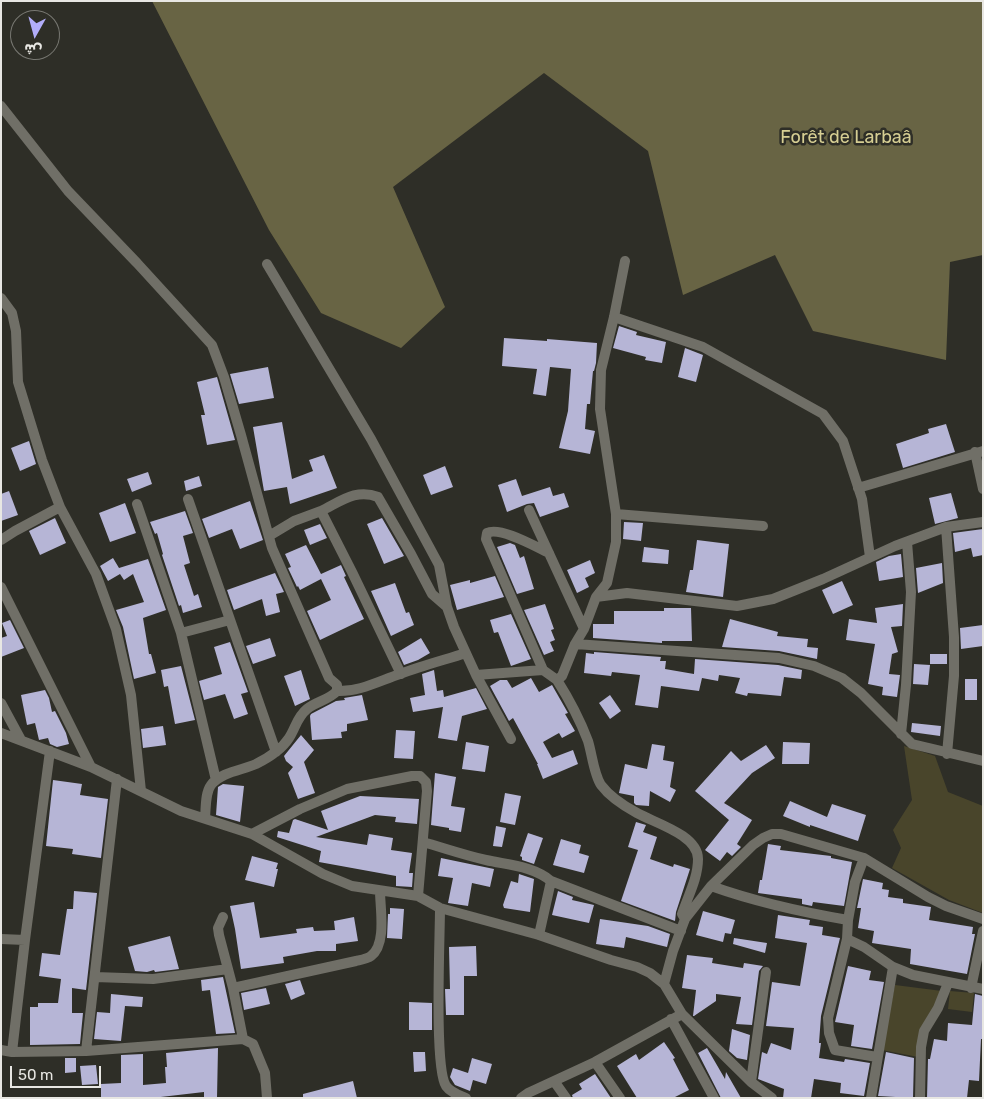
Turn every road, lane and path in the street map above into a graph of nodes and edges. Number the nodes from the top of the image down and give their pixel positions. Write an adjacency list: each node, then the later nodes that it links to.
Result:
1 (1, 106): 18 (street)
2 (625, 261): 5 (street)
3 (268, 264): 25 (street)
4 (1, 298): 11 (street)
5 (614, 317): 7 (street); 14 (street)
6 (979, 451): 7 (street); 8 (street)
7 (858, 488): 22 (street)
8 (983, 489)
9 (188, 499): 26 (street)
10 (137, 504): 28 (street)
11 (60, 507): 19 (street); 48 (street)
12 (529, 510): 21 (street)
13 (321, 511): 18 (street); 25 (street); 32 (street)
14 (616, 514): 16 (street); 24 (street)
15 (983, 522): 17 (street)
16 (763, 526)
17 (946, 527): 20 (street); 43 (street)
18 (269, 536): 35 (street)
19 (1, 540)
20 (907, 542): 22 (street); 38 (street)
21 (549, 553): 27 (street); 31 (street)
22 (870, 557): 24 (street)
23 (1, 587): 45 (street)
24 (596, 597): 27 (street)
25 (448, 608): 30 (street)
26 (230, 620): 28 (street); 42 (street)
27 (584, 629): 29 (street)
28 (182, 633): 47 (street)
29 (576, 644): 34 (street); 38 (street)
30 (466, 654): 32 (street); 33 (street)
31 (543, 670): 33 (street); 34 (street)
32 (401, 674): 35 (street)
33 (476, 676): 39 (street)
34 (557, 680): 59 (street)
35 (337, 692): 42 (street)
36 (1, 702): 40 (street)
37 (1, 733): 40 (street)
38 (901, 734): 43 (street)
39 (511, 739)
40 (21, 740): 41 (street)
41 (50, 751): 45 (street); 67 (street)
42 (276, 752): 47 (street)
43 (947, 754): 44 (street)
44 (983, 761)
45 (91, 767): 46 (street)
46 (118, 780): 48 (street); 71 (street)
47 (216, 780): 49 (street)
48 (141, 791): 49 (street)
49 (206, 818): 50 (street)
50 (252, 834): 51 (street); 55 (street)
51 (423, 842): 53 (street); 56 (street)
52 (864, 858): 54 (street); 60 (street); 61 (street)
53 (551, 881): 62 (street); 64 (street)
54 (711, 886): 59 (street); 61 (street)
55 (380, 890): 56 (street); 74 (street)
56 (418, 896): 57 (street)
57 (440, 908): 64 (street); 88 (street)
58 (222, 917): 69 (street)
59 (686, 919): 62 (street)
60 (983, 919)
61 (848, 920): 65 (street)
62 (681, 931): 73 (street)
63 (983, 931): 75 (street)
64 (539, 935): 73 (street)
65 (847, 938): 68 (street); 83 (street)
66 (1, 939): 67 (street)
67 (24, 940): 82 (street)
68 (892, 967): 72 (street); 83 (street)
69 (228, 969): 71 (street); 74 (street)
70 (766, 972): 86 (street)
71 (95, 977): 81 (street)
72 (948, 983): 75 (street); 95 (street)
73 (664, 984): 77 (street)
74 (233, 988): 79 (street)
75 (971, 988): 76 (street)
76 (983, 989)
77 (682, 1014): 78 (street); 86 (street)
78 (671, 1018): 84 (street); 92 (street)
79 (243, 1039): 81 (street); 87 (street)
80 (1, 1050): 82 (street)
81 (86, 1051): 82 (street)
82 (12, 1052)
83 (877, 1057): 94 (street)
84 (594, 1062): 85 (street); 91 (street)
85 (554, 1081): 89 (street); 90 (street)
86 (751, 1082): 93 (street)
87 (267, 1098)
88 (466, 1098)
89 (521, 1098)
90 (566, 1098)
91 (620, 1098)
92 (714, 1098)
93 (772, 1098)
94 (871, 1098)
95 (920, 1098)

